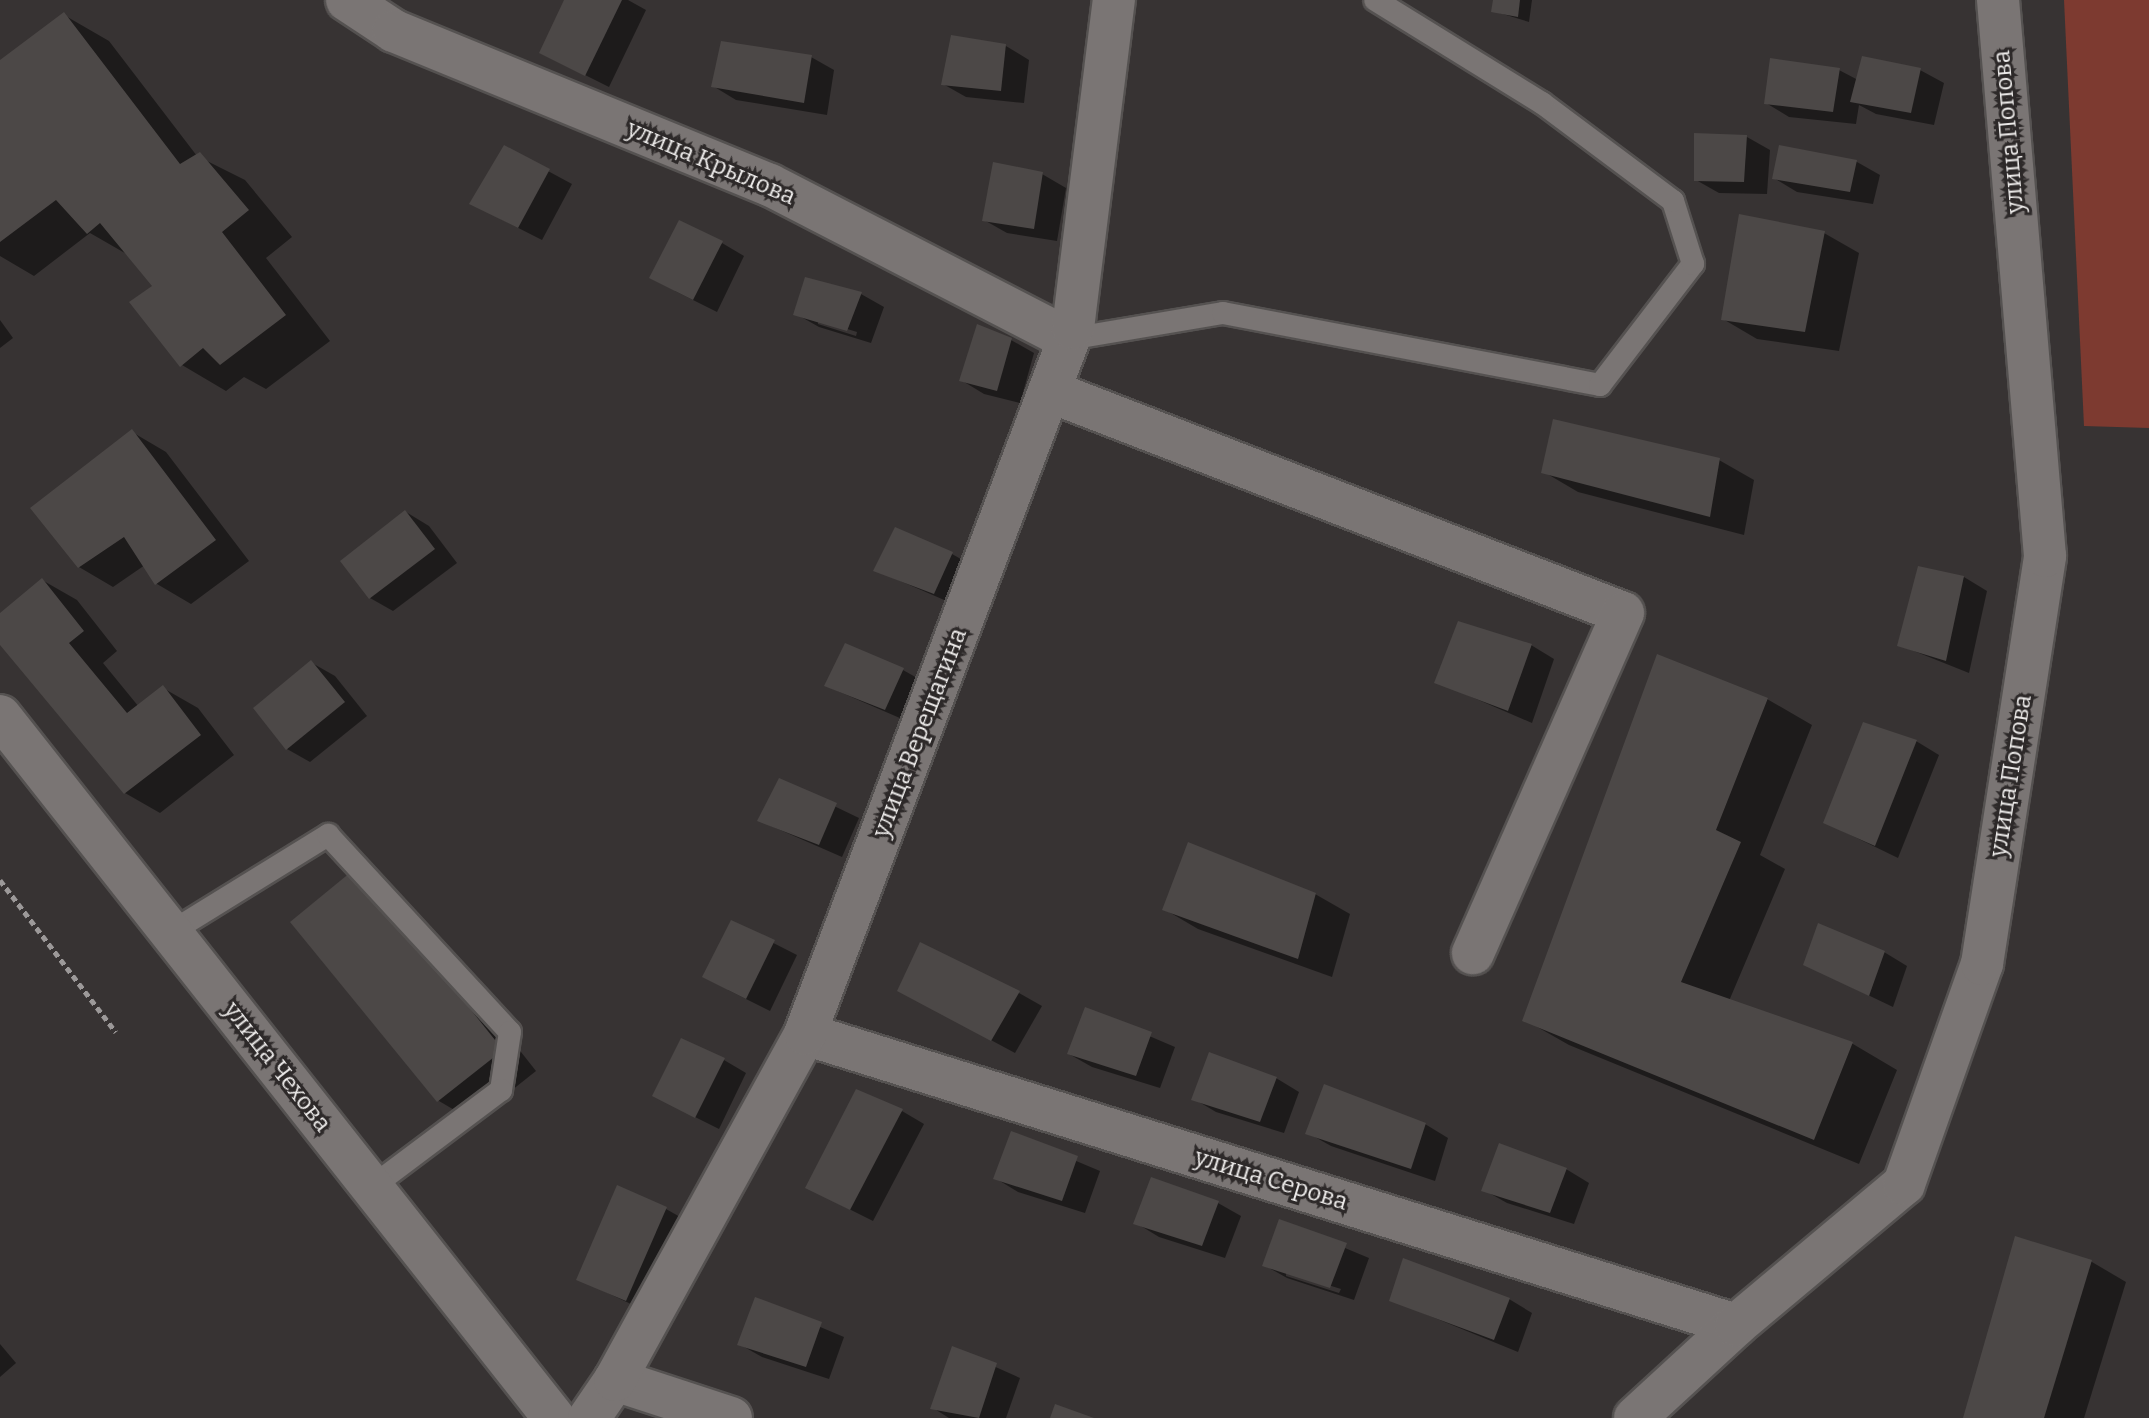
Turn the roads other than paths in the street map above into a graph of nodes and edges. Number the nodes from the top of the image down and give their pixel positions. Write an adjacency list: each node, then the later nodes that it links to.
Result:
1 (347, 0): 5 (street, улица Крылова)
2 (1375, 0): 5 (lane)
3 (1998, 0): 12 (street, улица Попова)
4 (1123, 3): 5 (street, улица Верещагина)
5 (1069, 339): 6 (street, улица Верещагина)
6 (1049, 391): 9 (street); 10 (street, улица Верещагина)
7 (0, 716): 8 (street, улица Чехова)
8 (171, 932): 11 (street, улица Чехова); 11 (lane)
9 (1473, 953)
10 (805, 1034): 12 (street, улица Серова); 13 (street, улица Верещагина)
11 (372, 1187): 14 (street, улица Чехова)
12 (1736, 1325): 17 (street, улица Попова)
13 (615, 1380): 15 (street, улица Верещагина); 16 (street)
14 (554, 1418)
15 (589, 1418)
16 (731, 1418)
17 (1635, 1418)

